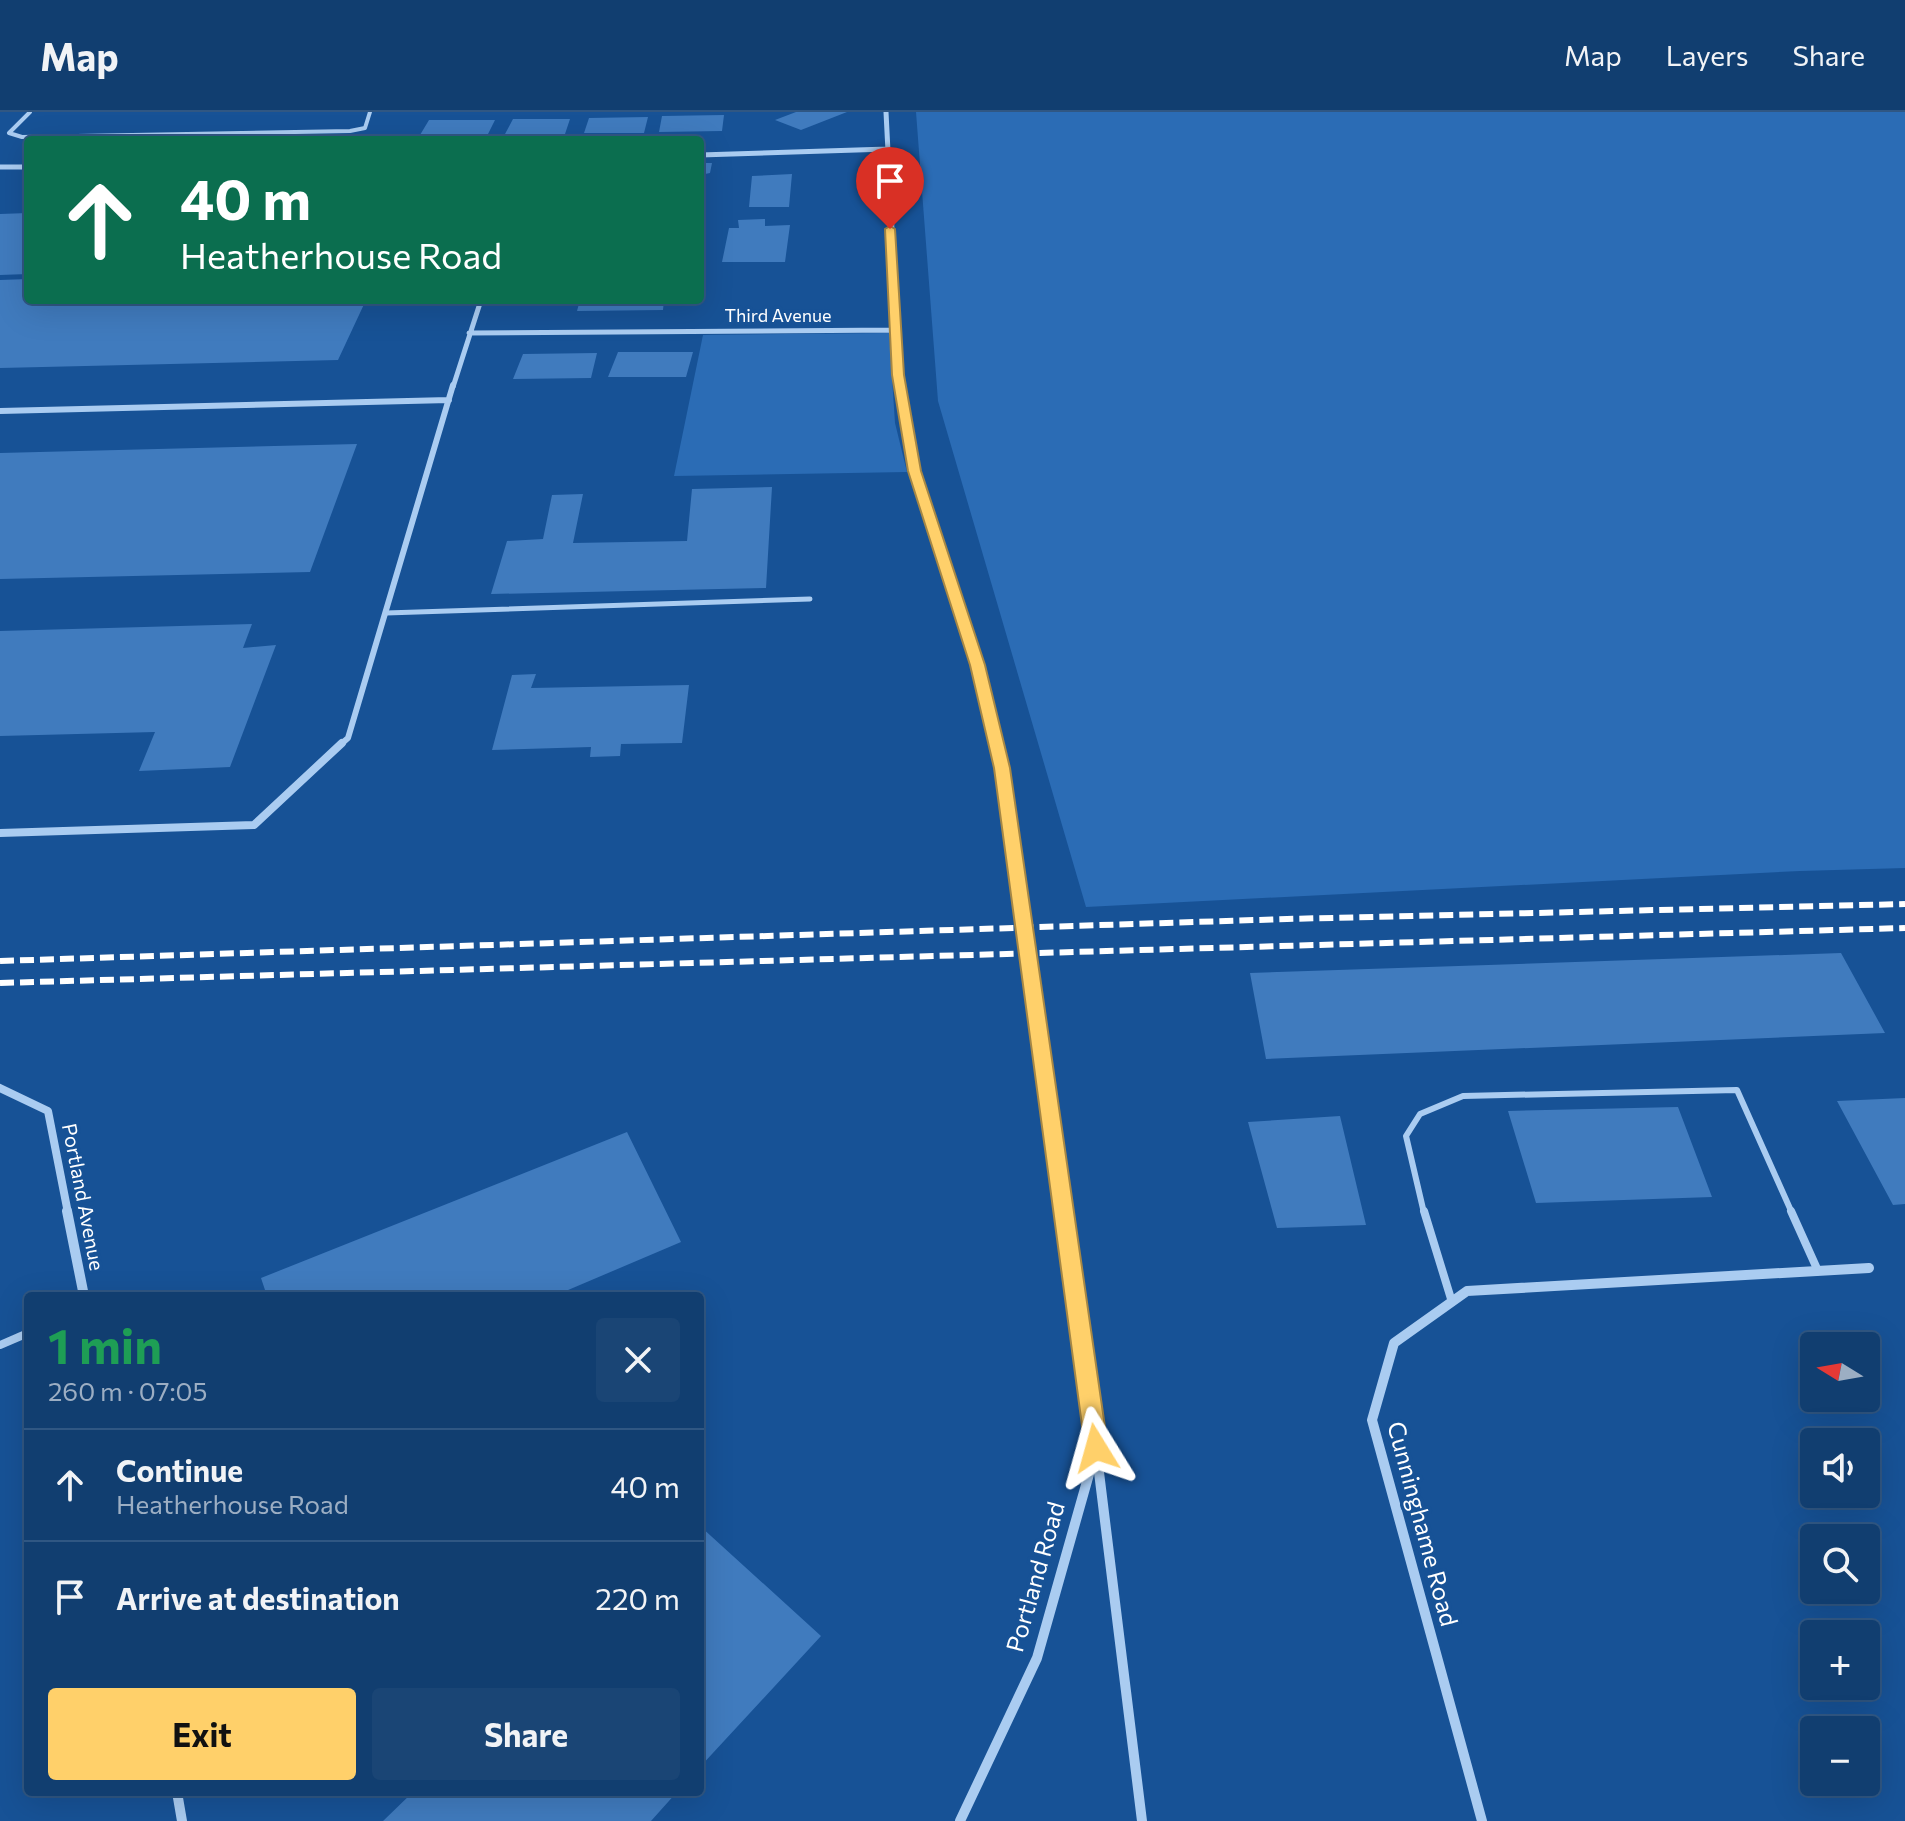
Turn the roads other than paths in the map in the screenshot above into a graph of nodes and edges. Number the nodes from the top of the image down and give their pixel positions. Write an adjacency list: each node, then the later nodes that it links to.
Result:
1 (30, 112): 5 (lane)
2 (370, 112): 4 (lane)
3 (886, 112): 6 (street, Portland Road)
4 (77, 136)
5 (24, 137)
6 (888, 149): 7 (street); 11 (street, Portland Road)
7 (704, 155)
8 (0, 167): 9 (street)
9 (24, 167)
10 (480, 304): 12 (street)
11 (896, 330): 12 (street, Third Avenue); 25 (street, Portland Road, bridge)
12 (469, 333): 13 (street)
13 (449, 400): 14 (street); 16 (street)
14 (0, 411)
15 (810, 599): 16 (lane)
16 (386, 613): 17 (street)
17 (0, 833)
18 (0, 1088): 21 (street, Portland Avenue)
19 (1869, 1268): 20 (street, Cunninghame Road)
20 (1818, 1271): 22 (street, Cunninghame Road); 22 (lane)
21 (83, 1292)
22 (1452, 1302): 30 (street, Cunninghame Road)
23 (24, 1335): 24 (lane)
24 (0, 1345)
25 (1096, 1448): 28 (street, Portland Road); 29 (street)
26 (178, 1796): 27 (street)
27 (182, 1821)
28 (960, 1821)
29 (1142, 1821)
30 (1482, 1821)

